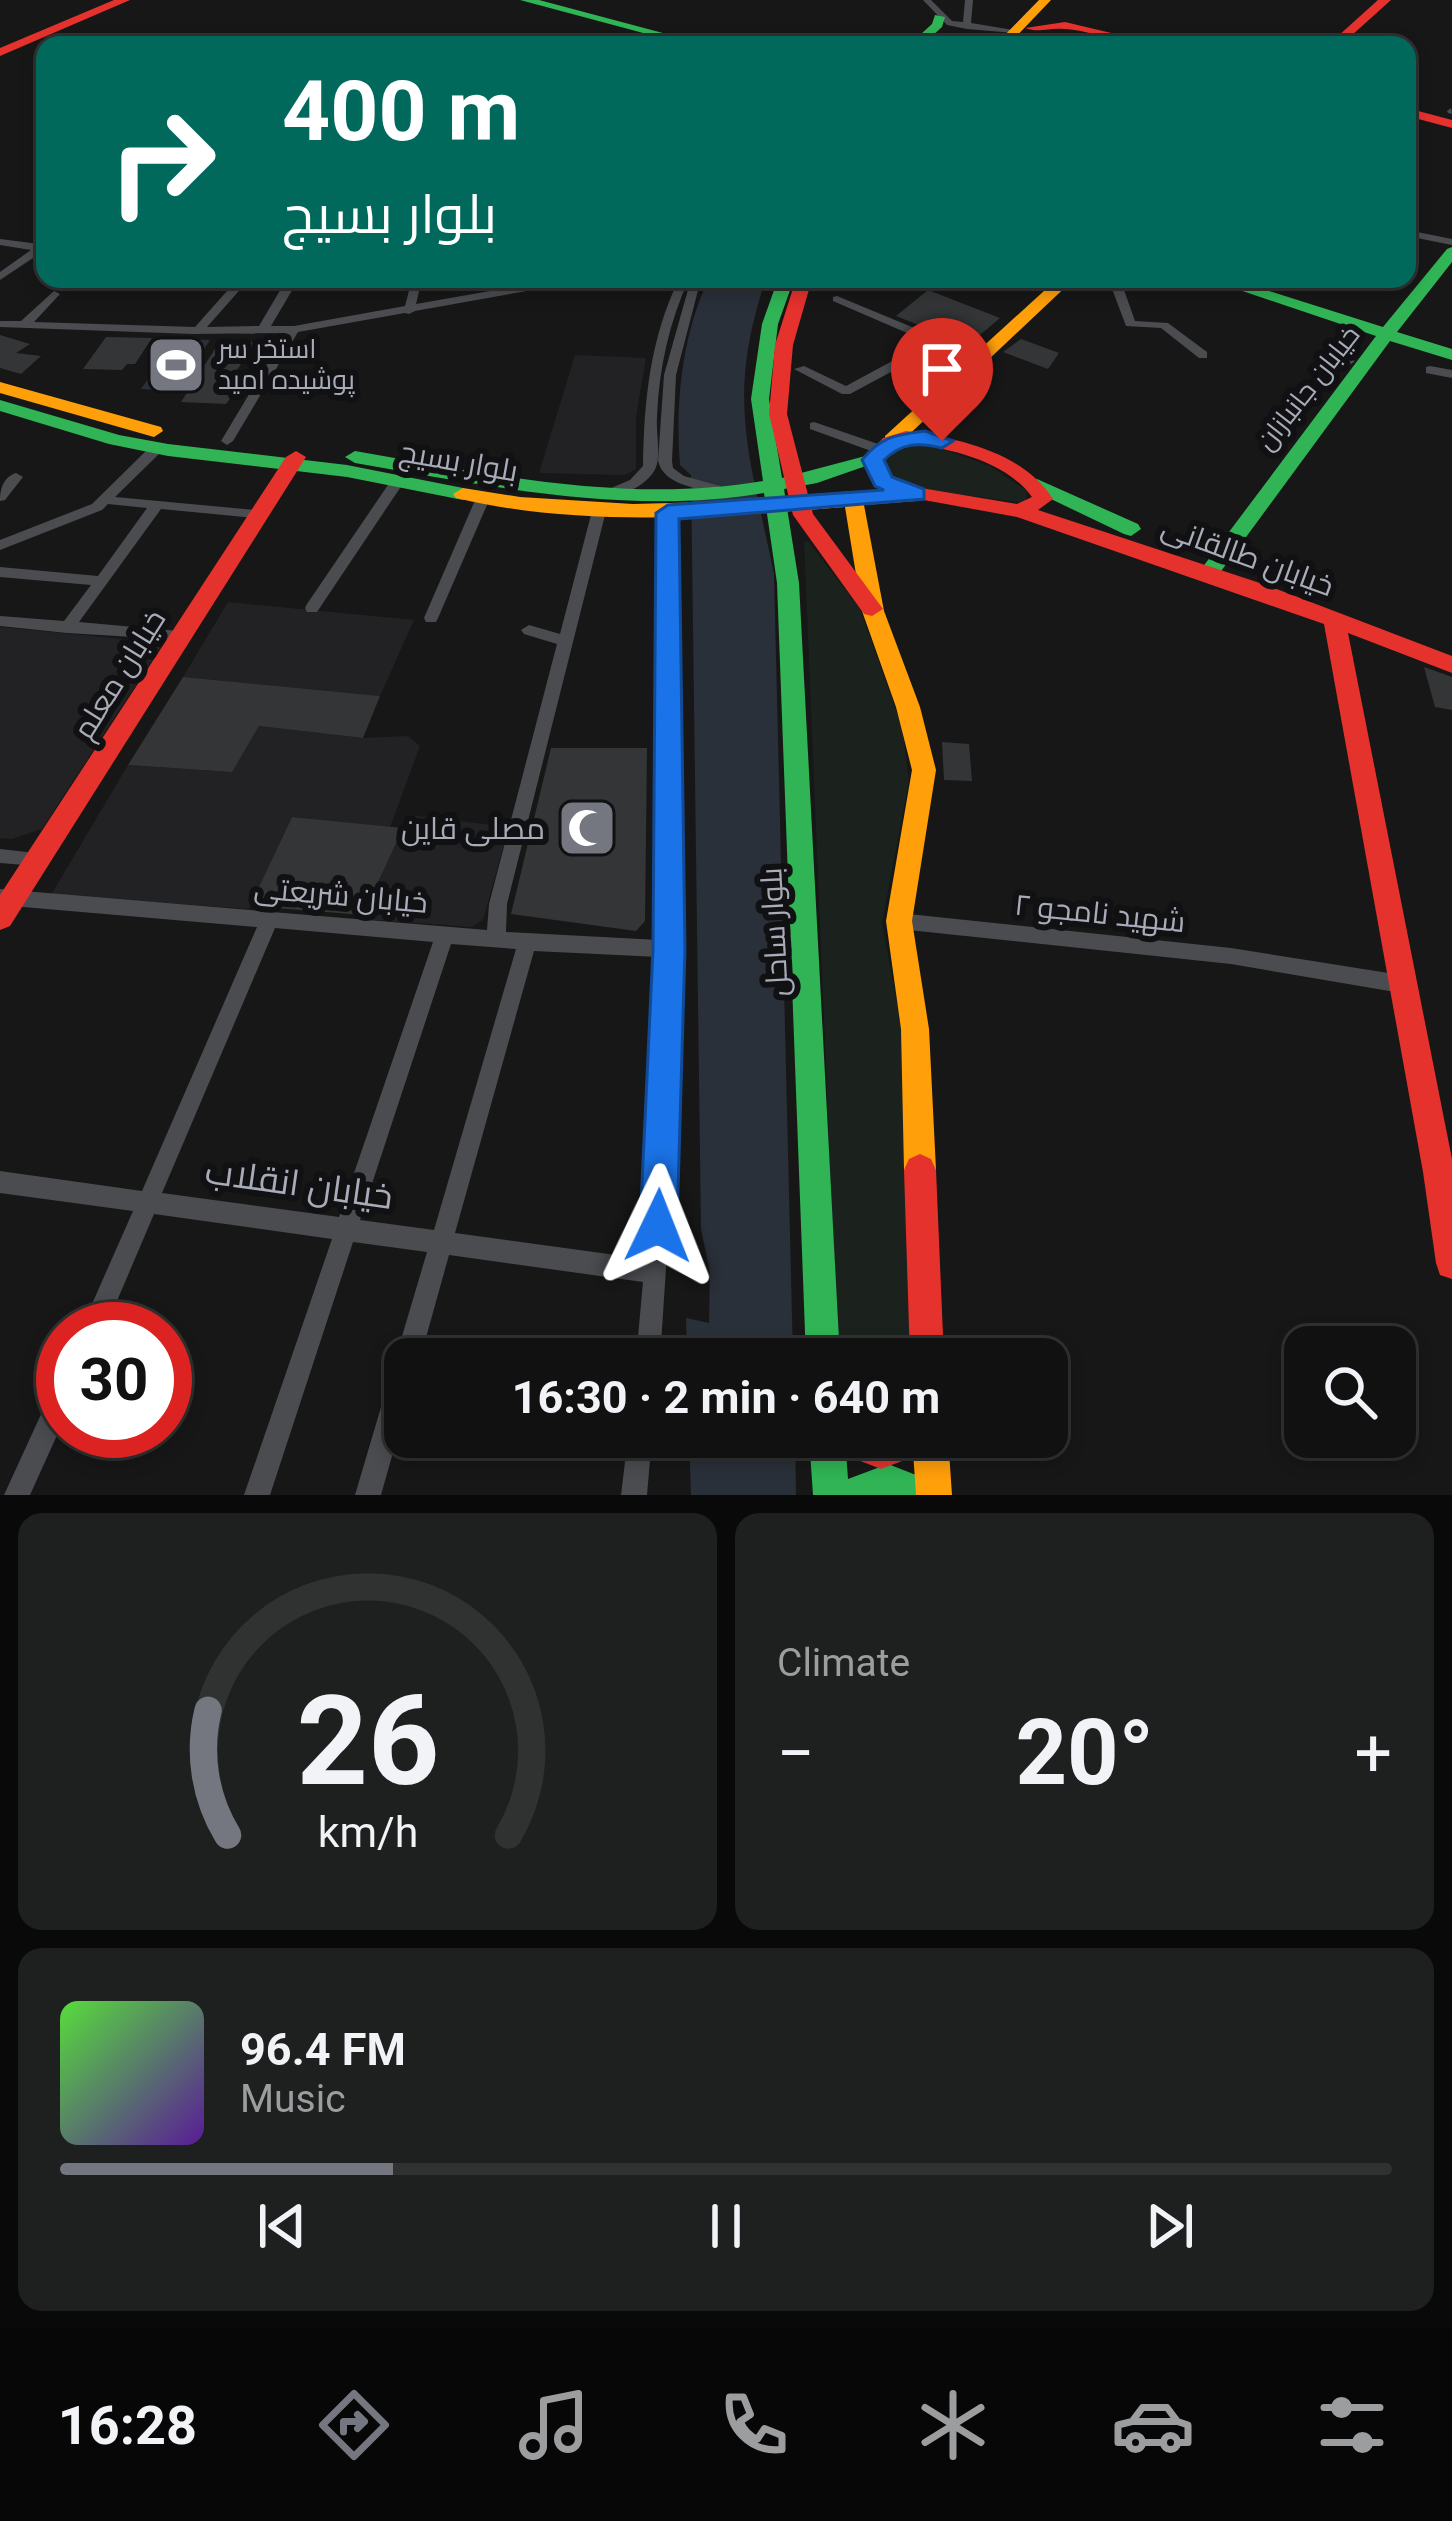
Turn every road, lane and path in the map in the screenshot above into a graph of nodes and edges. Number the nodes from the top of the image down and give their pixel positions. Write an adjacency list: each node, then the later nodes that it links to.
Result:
1 (108, 0): 9 (main road)
2 (124, 0): 9 (main road)
3 (502, 0): 10 (main road)
4 (526, 0): 11 (main road)
5 (1385, 0): 13 (main road)
6 (972, 2): 7 (street)
7 (946, 17): 8 (street)
8 (1035, 23): 12 (main road)
9 (37, 33): 14 (main road)
10 (642, 36)
11 (667, 36)
12 (1099, 36)
13 (1344, 36)
14 (0, 48)
15 (1416, 114): 16 (main road)
16 (1452, 124)
17 (1416, 235): 19 (street)
18 (0, 242): 20 (street)
19 (1452, 242)
20 (36, 246)
21 (36, 252): 23 (street)
22 (1452, 252): 46 (main road, خیابان جانبازان)
23 (0, 277)
24 (236, 288): 45 (street)
25 (287, 288): 44 (street)
26 (415, 288): 39 (street)
27 (497, 288): 37 (street)
28 (529, 288): 37 (street)
29 (679, 288): 67 (street)
30 (694, 288): 67 (street)
31 (783, 288): 58 (main road)
32 (801, 288): 58 (main road)
33 (1056, 288): 50 (main road)
34 (1118, 288): 48 (street)
35 (1243, 288): 40 (main road)
36 (54, 294): 42 (street)
37 (497, 294): 39 (street)
38 (838, 299): 47 (street)
39 (409, 311): 43 (street)
40 (1351, 323): 46 (main road); 51 (street)
41 (0, 324): 42 (street)
42 (24, 325): 45 (street)
43 (294, 328): 44 (street); 60 (street)
44 (263, 330): 45 (street)
45 (198, 332)
46 (1388, 334): 49 (main road); 81 (main road, خیابان جانبازان)
47 (928, 338): 50 (street); 52 (street)
48 (1203, 355)
49 (1452, 355)
50 (978, 358): 57 (main road)
51 (1348, 362)
52 (800, 369)
53 (1430, 370): 54 (street)
54 (1452, 374)
55 (0, 387): 60 (main road, بلوار بسیج)
56 (0, 405): 62 (main road, بلوار بسیج)
57 (929, 407): 61 (main road); 63 (main road)
58 (768, 414): 70 (main road, بلوار ساحل)
59 (814, 426): 63 (street)
60 (227, 441): 64 (main road, بلوار بسیج)
61 (942, 441): 63 (main road); 69 (main road, خیابان طالقانی)
62 (157, 448): 64 (main road, بلوار بسیج); 75 (street)
63 (881, 450): 70 (main road, بلوار بسیج); 71 (main road)
64 (296, 457): 65 (main road, بلوار بسیج); 76 (main road, بلوار بسیج); 78 (main road, خیابان معلم)
65 (347, 471): 68 (main road, بلوار بسیج); 78 (main road)
66 (16, 477): 72 (street)
67 (662, 480): 70 (main road, بلوار بسیج); 70 (main road, بلوار بسیج); 76 (main road, بلوار بسیج); 103 (street)
68 (398, 482): 74 (main road, بلوار بسیج); 84 (street)
69 (1037, 485): 79 (main road); 81 (main road, خیابان طالقانی)
70 (785, 493): 73 (main road, بلوار بسیج); 85 (main road); 114 (main road, بلوار ساحل)
71 (916, 494): 73 (main road, بلوار بسیج); 79 (main road, خیابان طالقانی)
72 (0, 496)
73 (853, 497): 85 (main road)
74 (483, 498): 76 (main road, بلوار بسیج); 86 (street)
75 (107, 500): 77 (street); 80 (street)
76 (604, 502): 92 (street)
77 (156, 506): 78 (street); 83 (street)
78 (261, 506): 91 (main road, خیابان معلم)
79 (1020, 511): 81 (main road, خیابان طالقانی)
80 (0, 544)
81 (1212, 567): 87 (main road, خیابان طالقانی); 93 (main road, خیابان طالقانی)
82 (0, 572): 83 (street)
83 (103, 581): 89 (street)
84 (312, 608)
85 (873, 611): 99 (main road)
86 (431, 618)
87 (1334, 619): 94 (main road, خیابان طالقانی); 104 (main road)
88 (0, 621): 89 (street)
89 (67, 628): 91 (street)
90 (529, 630): 92 (street)
91 (178, 636): 96 (main road, خیابان معلم)
92 (568, 642): 101 (street)
93 (1452, 654)
94 (1452, 664)
95 (0, 856): 96 (street)
96 (38, 859): 97 (main road, خیابان معلم)
97 (4, 905): 98 (street, خیابان شریعتی)
98 (270, 918): 100 (street, خیابان شریعتی); 106 (street)
99 (899, 921): 104 (street, شهید نامجو ۲); 115 (main road)
100 (445, 934): 101 (street, خیابان شریعتی); 107 (street)
101 (496, 940): 102 (street, خیابان شریعتی)
102 (527, 942): 103 (street, خیابان شریعتی); 108 (street)
103 (669, 949): 110 (street)
104 (1401, 984): 109 (main road)
105 (0, 1182): 106 (street, خیابان انقلاب)
106 (152, 1200): 107 (street, خیابان انقلاب); 111 (street)
107 (347, 1227): 108 (street, خیابان انقلاب); 122 (street)
108 (443, 1240): 110 (street, خیابان انقلاب); 112 (street)
109 (1452, 1263)
110 (656, 1272): 113 (street)
111 (105, 1302)
112 (414, 1338)
113 (650, 1338)
114 (822, 1338)
115 (926, 1338)
116 (384, 1441): 123 (street)
117 (36, 1454): 121 (street)
118 (638, 1458): 124 (street)
119 (828, 1458): 125 (main road)
120 (931, 1458): 128 (main road)
121 (17, 1495)
122 (257, 1495)
123 (368, 1495)
124 (634, 1495)
125 (831, 1495)
126 (854, 1495): 127 (main road)
127 (921, 1495)
128 (934, 1495)

